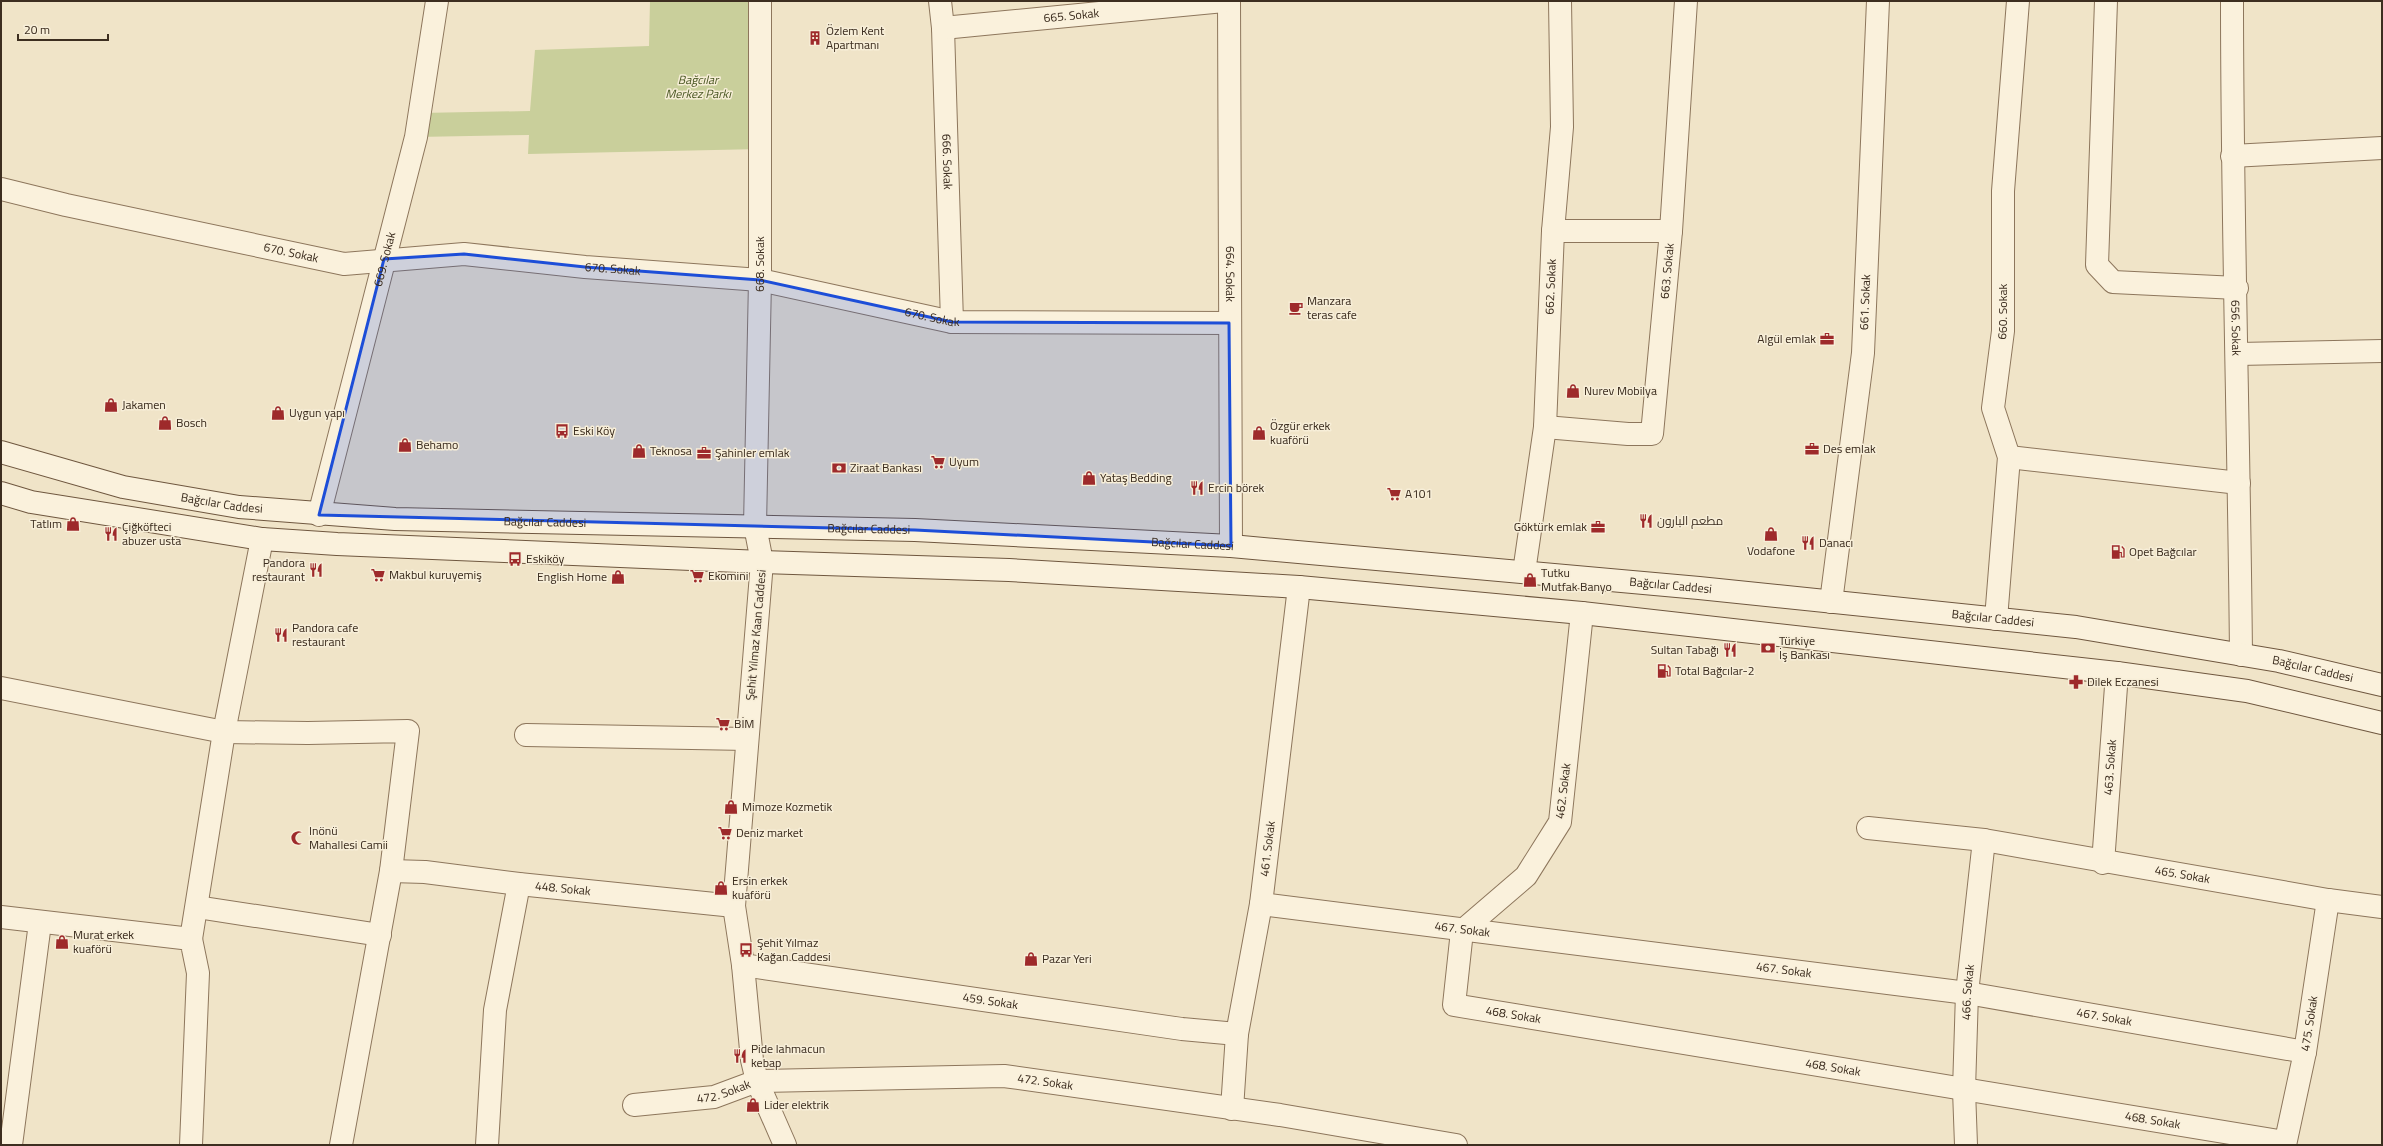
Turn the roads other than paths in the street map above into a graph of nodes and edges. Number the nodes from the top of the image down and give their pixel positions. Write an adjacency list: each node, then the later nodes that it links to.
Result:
1 (437, 1): 18 (street, 669. Sokak)
2 (760, 1): 19 (street, 668. Sokak)
3 (940, 1): 12 (street, 666. Sokak)
4 (1224, 1): 12 (street, 665. Sokak)
5 (1229, 1): 22 (street, 664. Sokak)
6 (1560, 1): 16 (street, 662. Sokak)
7 (1686, 1): 17 (street, 663. Sokak)
8 (1878, 1): 37 (street, 661. Sokak)
9 (2018, 1): 27 (street, 660. Sokak)
10 (2106, 1): 20 (street)
11 (2232, 1): 14 (street, 656. Sokak)
12 (943, 28): 21 (street, 666. Sokak)
13 (2382, 148): 14 (street)
14 (2232, 156): 20 (street, 656. Sokak)
15 (1, 189): 18 (street, 670. Sokak)
16 (1553, 231): 17 (street); 25 (street, 662. Sokak)
17 (1671, 231): 25 (street, 663. Sokak)
18 (384, 259): 19 (street, 670. Sokak); 30 (street, 669. Sokak)
19 (760, 280): 21 (street, 670. Sokak); 31 (street, 668. Sokak)
20 (2237, 288): 24 (street, 656. Sokak)
21 (952, 322): 22 (street, 670. Sokak)
22 (1229, 323): 33 (street, 664. Sokak)
23 (2382, 351): 24 (street)
24 (2238, 354): 28 (street, 656. Sokak)
25 (1545, 427): 35 (street, 662. Sokak)
26 (1, 452): 30 (street, Bağcılar Caddesi)
27 (2009, 457): 28 (street); 39 (street, 660. Sokak)
28 (2239, 483): 40 (street, 656. Sokak)
29 (1, 493): 32 (street)
30 (319, 515): 31 (street, Bağcılar Caddesi)
31 (755, 526): 33 (street, Bağcılar Caddesi); 34 (street, Şehit Yılmaz Kaan Caddesi)
32 (262, 539): 34 (street); 45 (street)
33 (1231, 546): 35 (street, Bağcılar Caddesi)
34 (762, 562): 36 (street); 47 (street, Şehit Yılmaz Kaan Caddesi)
35 (1524, 572): 37 (street, Bağcılar Caddesi)
36 (1299, 587): 38 (street); 54 (street, 461. Sokak)
37 (1831, 602): 39 (street, Bağcılar Caddesi)
38 (1582, 613): 41 (street); 60 (street, 462. Sokak)
39 (1996, 619): 40 (street, Bağcılar Caddesi)
40 (2241, 655): 42 (street, Bağcılar Caddesi)
41 (2117, 673): 44 (street); 50 (street, 463. Sokak)
42 (2382, 685)
43 (1, 688): 45 (street)
44 (2382, 723)
45 (224, 732): 51 (street); 56 (street)
46 (526, 735): 47 (street)
47 (748, 739): 55 (street, Şehit Yılmaz Kaan Caddesi)
48 (1868, 828): 49 (street, 465. Sokak)
49 (1984, 840): 50 (street, 465. Sokak); 64 (street, 466. Sokak)
50 (2103, 863): 53 (street, 465. Sokak)
51 (391, 871): 52 (street, 448. Sokak); 61 (street)
52 (519, 884): 55 (street, 448. Sokak); 75 (street)
53 (2328, 900): 57 (street, 465. Sokak); 66 (street, 475. Sokak)
54 (1261, 904): 60 (street, 467. Sokak); 65 (street, 461. Sokak)
55 (734, 906): 63 (street, Şehit Yılmaz Kaan Caddesi)
56 (197, 907): 61 (street); 62 (street)
57 (2382, 907)
58 (1, 917): 59 (street)
59 (40, 923): 62 (street); 72 (street)
60 (1462, 931): 64 (street, 467. Sokak); 68 (street, 468. Sokak)
61 (380, 935): 74 (street)
62 (191, 939): 73 (street)
63 (744, 965): 65 (street, 459. Sokak); 67 (street, Şehit Yılmaz Kaan Caddesi)
64 (1967, 993): 66 (street, 467. Sokak); 68 (street, 466. Sokak)
65 (1237, 1034): 70 (street, 461. Sokak)
66 (2305, 1052): 71 (street, 475. Sokak)
67 (757, 1081): 69 (street, 472. Sokak); 70 (street, 472. Sokak); 76 (street, Şehit Yılmaz Kaan Caddesi)
68 (1964, 1090): 71 (street, 468. Sokak); 78 (street, 466. Sokak)
69 (634, 1105)
70 (1232, 1110): 77 (street, 472. Sokak)
71 (2285, 1143)
72 (11, 1145)
73 (191, 1145)
74 (341, 1145)
75 (487, 1145)
76 (786, 1145)
77 (1456, 1145)
78 (1966, 1145)

